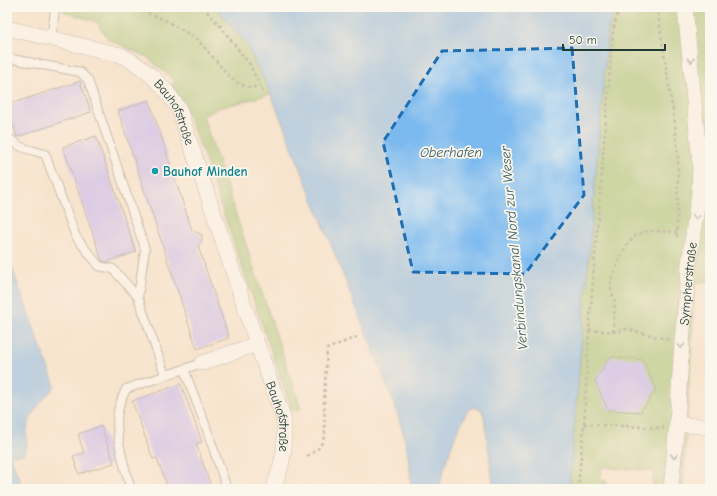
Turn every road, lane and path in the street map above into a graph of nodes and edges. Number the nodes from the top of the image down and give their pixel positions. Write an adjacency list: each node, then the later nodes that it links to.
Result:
1 (53, 7): 8 (lane)
2 (131, 7): 10 (path)
3 (203, 7): 10 (path)
4 (619, 7): 16 (path)
5 (657, 7): 13 (path)
6 (685, 7): 20 (street, Sympherstraße, one-way to 20)
7 (7, 28): 8 (street, Bauhofstraße)
8 (51, 39): 21 (street, Bauhofstraße)
9 (7, 58): 15 (lane)
10 (259, 85): 11 (path)
11 (263, 92)
12 (7, 135): 15 (lane)
13 (677, 232): 14 (path); 17 (path)
14 (677, 239)
15 (138, 297): 24 (lane)
16 (589, 330): 17 (path); 25 (path)
17 (613, 332): 20 (path)
18 (669, 332): 20 (path)
19 (359, 336): 28 (path)
20 (673, 343): 26 (street, Sympherstraße, one-way to 26)
21 (257, 344): 22 (street); 31 (street, Bauhofstraße)
22 (202, 363): 23 (lane)
23 (184, 369): 24 (lane); 30 (lane)
24 (165, 375): 29 (lane)
25 (584, 424): 26 (path); 32 (path)
26 (669, 427): 27 (street); 33 (street, Sympherstraße, one-way to 33)
27 (710, 427)
28 (307, 456)
29 (131, 489)
30 (227, 489)
31 (273, 489)
32 (578, 489)
33 (671, 489)

